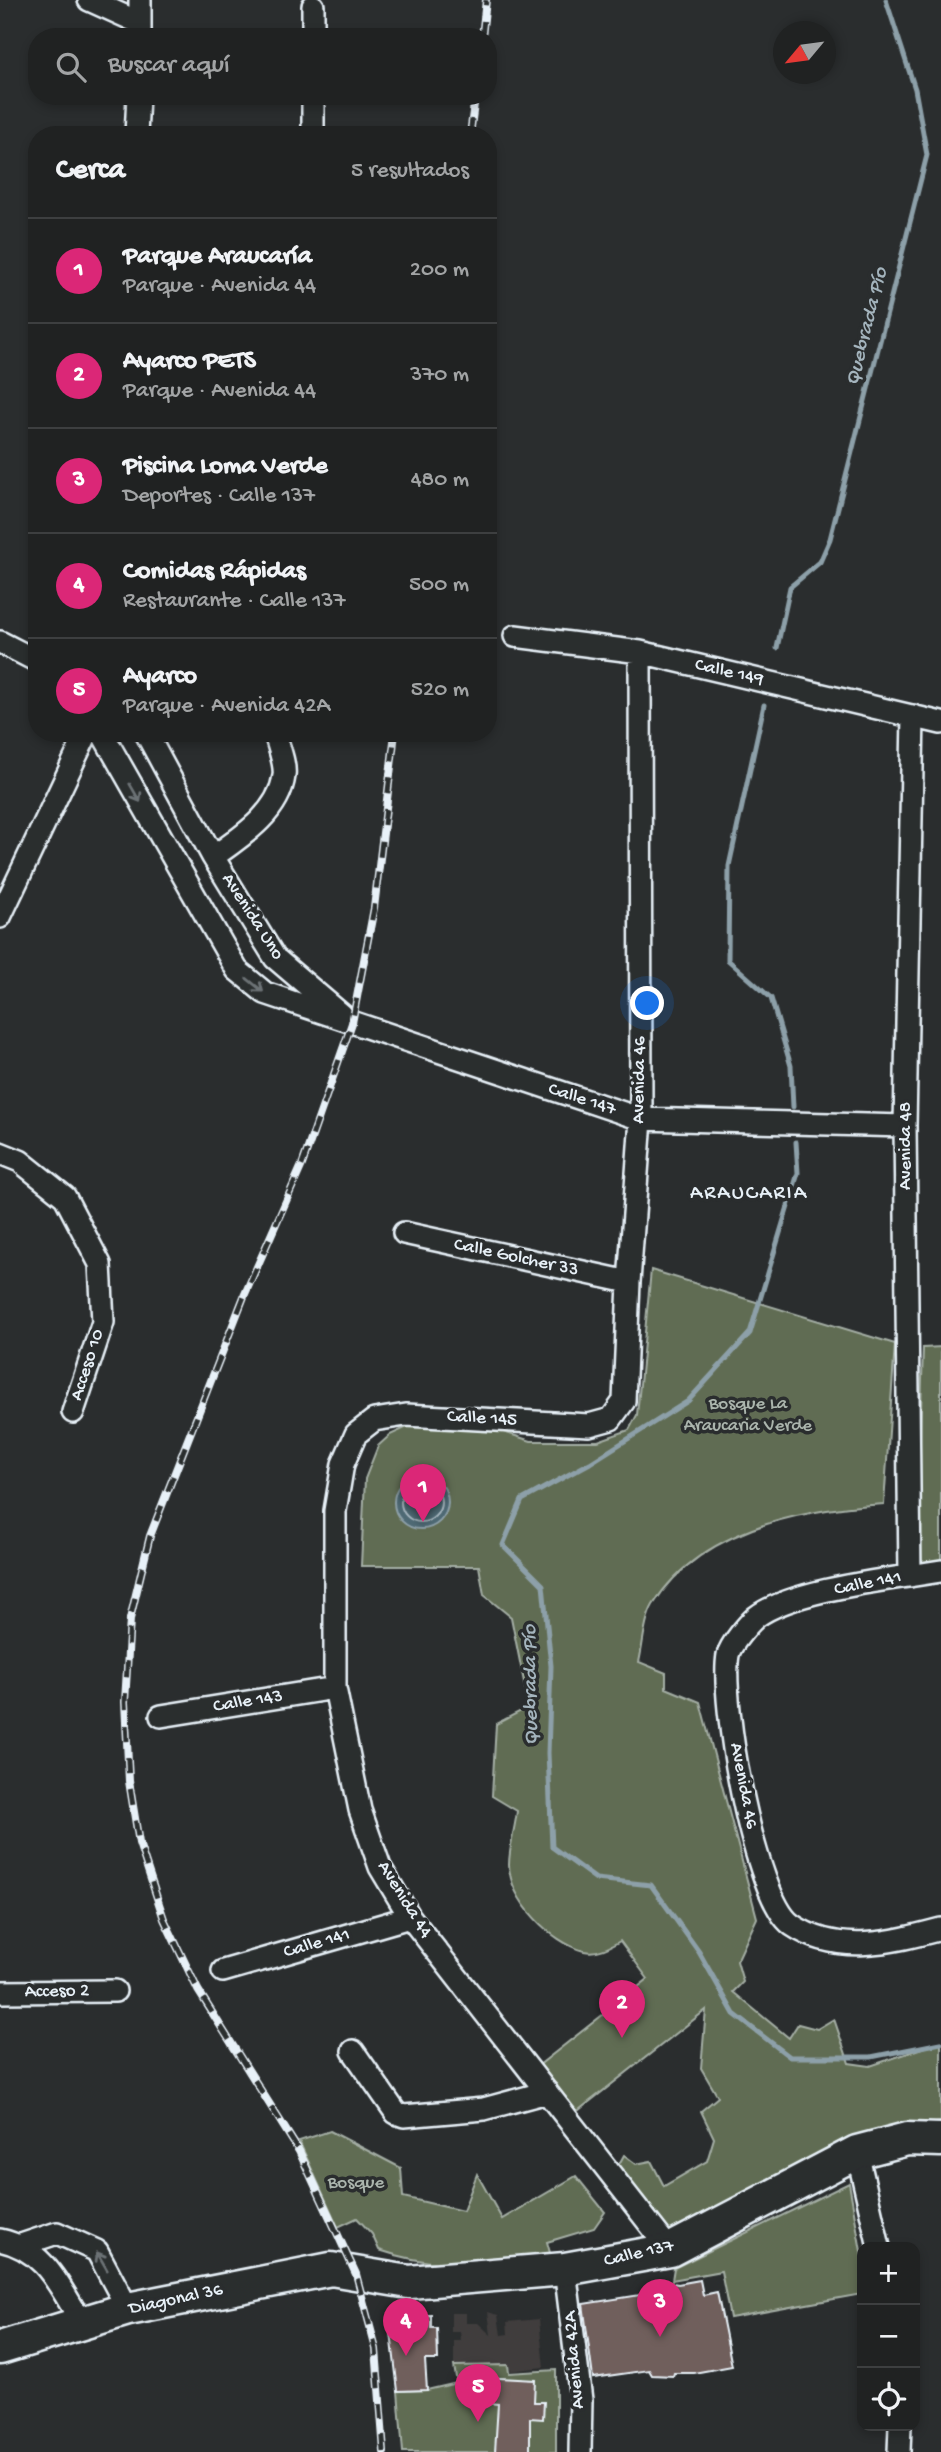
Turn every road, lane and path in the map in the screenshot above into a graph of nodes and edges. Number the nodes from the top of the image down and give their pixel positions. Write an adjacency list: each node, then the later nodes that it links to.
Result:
1 (89, 0): 4 (street)
2 (140, 0): 5 (street)
3 (313, 6): 6 (street)
4 (137, 28)
5 (140, 28)
6 (313, 28)
7 (138, 105): 9 (street)
8 (313, 105): 10 (street)
9 (136, 126)
10 (313, 126)
11 (516, 635): 13 (street, Calle 149)
12 (0, 642): 14 (street)
13 (640, 652): 15 (street, Calle 149); 24 (street, Avenida 46)
14 (28, 656)
15 (913, 716): 16 (street, Calle 149); 25 (street, Avenida 48)
16 (941, 723)
17 (83, 742): 22 (street)
18 (107, 742): 23 (street, Avenida Uno, one-way to 23)
19 (151, 742): 21 (street, Avenida Uno)
20 (277, 742): 21 (street)
21 (213, 857): 23 (street, Avenida Uno)
22 (0, 917)
23 (352, 1023): 24 (street, Calle 147)
24 (641, 1119): 25 (street, Calle 147); 28 (street, Avenida 46)
25 (905, 1126): 33 (street, Avenida 48)
26 (0, 1153): 29 (street, Acceso 10)
27 (404, 1233): 28 (street, Calle Golcher 33)
28 (629, 1282): 30 (street, Avenida 46)
29 (73, 1412)
30 (611, 1419): 31 (street, Calle 145)
31 (356, 1434): 35 (street, Avenida 44)
32 (941, 1571): 33 (street, Calle 141)
33 (910, 1576): 34 (street, Calle 141)
34 (795, 1598): 38 (street, Avenida 46)
35 (335, 1688): 36 (street, Calle 143); 37 (street, Avenida 44)
36 (161, 1716)
37 (410, 1917): 39 (street, Calle 141); 43 (street, Avenida 44)
38 (941, 1929)
39 (223, 1971)
40 (115, 1991): 41 (street, Acceso 2)
41 (0, 1992)
42 (352, 2051): 43 (street)
43 (547, 2092): 49 (street, Avenida 44)
44 (941, 2140): 45 (street, Calle 137)
45 (857, 2152): 47 (street); 49 (street, Calle 137)
46 (0, 2240): 48 (street)
47 (877, 2242)
48 (21, 2245): 52 (street, one-way to 48); 53 (street)
49 (670, 2250): 50 (street, Calle 137)
50 (565, 2269): 51 (street, Calle 137); 56 (street, Avenida 42A)
51 (356, 2274): 52 (street, Diagonal 36)
52 (128, 2309): 53 (street, Diagonal 36)
53 (82, 2323): 54 (street, Diagonal 36)
54 (0, 2348)
55 (900, 2431): 57 (street)
56 (580, 2452)
57 (899, 2452)

